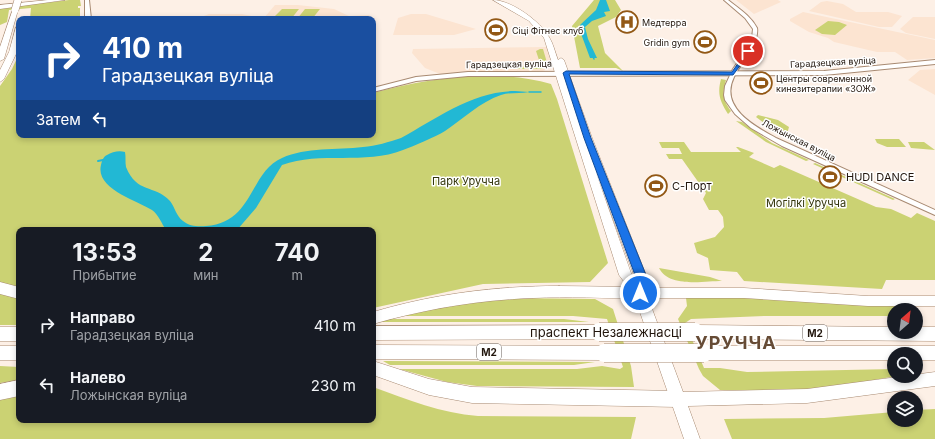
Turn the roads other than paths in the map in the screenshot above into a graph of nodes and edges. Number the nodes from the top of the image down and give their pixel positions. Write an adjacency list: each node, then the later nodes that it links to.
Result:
1 (44, 0): 8 (main road)
2 (62, 0): 8 (main road)
3 (87, 0): 9 (street)
4 (496, 0): 19 (main road)
5 (502, 0): 19 (main road)
6 (726, 0): 18 (street, Ложынская вуліца)
7 (0, 6): 8 (main road)
8 (21, 6): 10 (highway)
9 (87, 16)
10 (11, 21): 11 (highway); 13 (highway)
11 (2, 25)
12 (16, 40): 15 (highway)
13 (2, 46): 16 (highway)
14 (16, 48): 15 (highway)
15 (13, 52): 22 (highway)
16 (0, 59)
17 (935, 62): 20 (street, Гарадзецкая вуліца)
18 (738, 66): 20 (street); 21 (street, Ложынская вуліца)
19 (562, 73): 21 (street, Гарадзецкая вуліца); 23 (street, Гарадзецкая вуліца); 27 (main road)
20 (758, 73): 21 (street, Гарадзецкая вуліца)
21 (729, 75): 24 (street, Ложынская вуліца)
22 (0, 78)
23 (376, 89)
24 (935, 213)
25 (0, 288): 26 (highway)
26 (16, 291)
27 (640, 293): 28 (main road); 29 (highway); 42 (main road)
28 (935, 301)
29 (376, 317)
30 (376, 333): 33 (highway, праспект Незалежнасці / М2, bridge)
31 (0, 334): 32 (highway)
32 (16, 334)
33 (935, 334)
34 (376, 352): 37 (highway, праспект Незалежнасці / М2, bridge)
35 (0, 353): 36 (highway)
36 (16, 353)
37 (935, 353)
38 (376, 369): 42 (highway)
39 (935, 379): 42 (main road)
40 (16, 389): 41 (highway)
41 (0, 392)
42 (678, 399): 43 (main road)
43 (692, 439)

